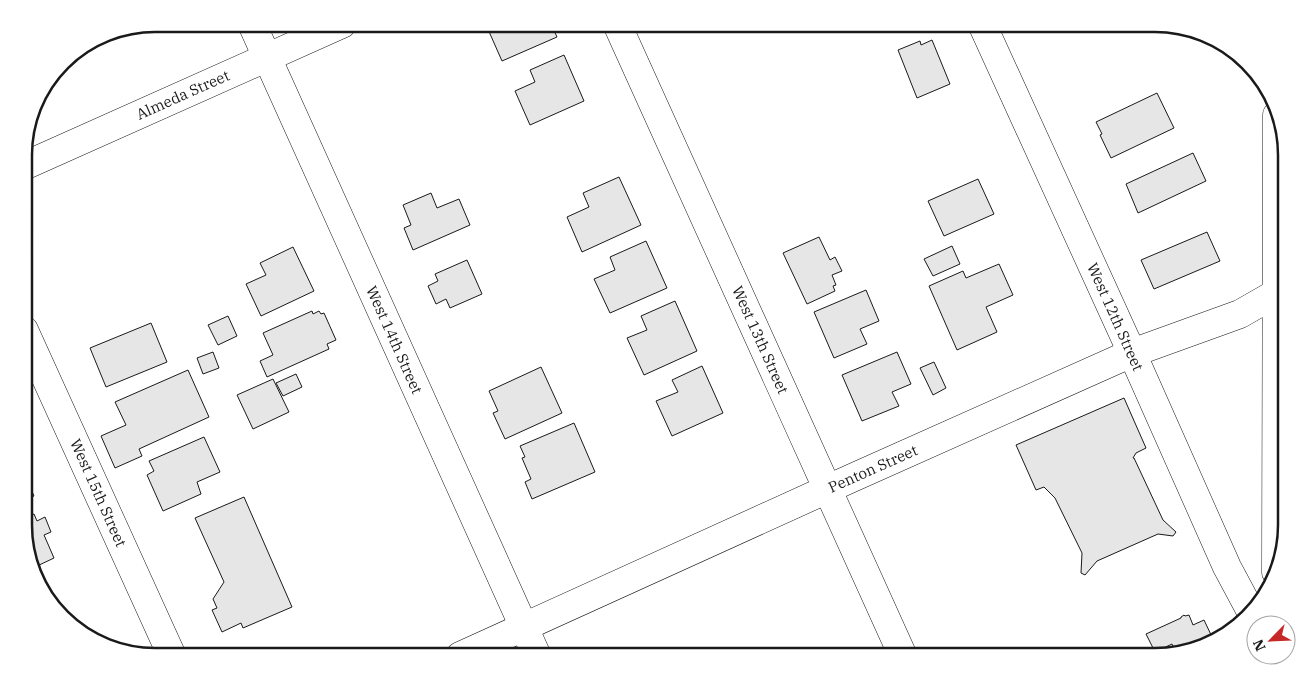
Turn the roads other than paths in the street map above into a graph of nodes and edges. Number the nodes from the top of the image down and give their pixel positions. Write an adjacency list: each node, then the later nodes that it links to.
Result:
1 (986, 32): 9 (street, West 12th Street)
2 (256, 33): 5 (street, West 14th Street)
3 (323, 33): 5 (street, Almeda Street)
4 (621, 33): 11 (street, West 13th Street)
5 (267, 58): 6 (street, Almeda Street); 14 (street, West 14th Street)
6 (33, 162)
7 (1278, 292): 9 (street, Penton Street)
8 (32, 349): 16 (street, West 15th Street)
9 (1132, 353): 11 (street, Penton Street); 13 (street, West 12th Street)
10 (1278, 478): 12 (street)
11 (827, 489): 14 (street, Penton Street); 15 (street, West 13th Street)
12 (1277, 543)
13 (1248, 606)
14 (524, 627): 17 (street, Penton Street); 18 (street, West 14th Street)
15 (899, 647)
16 (168, 648)
17 (478, 648)
18 (533, 648)

